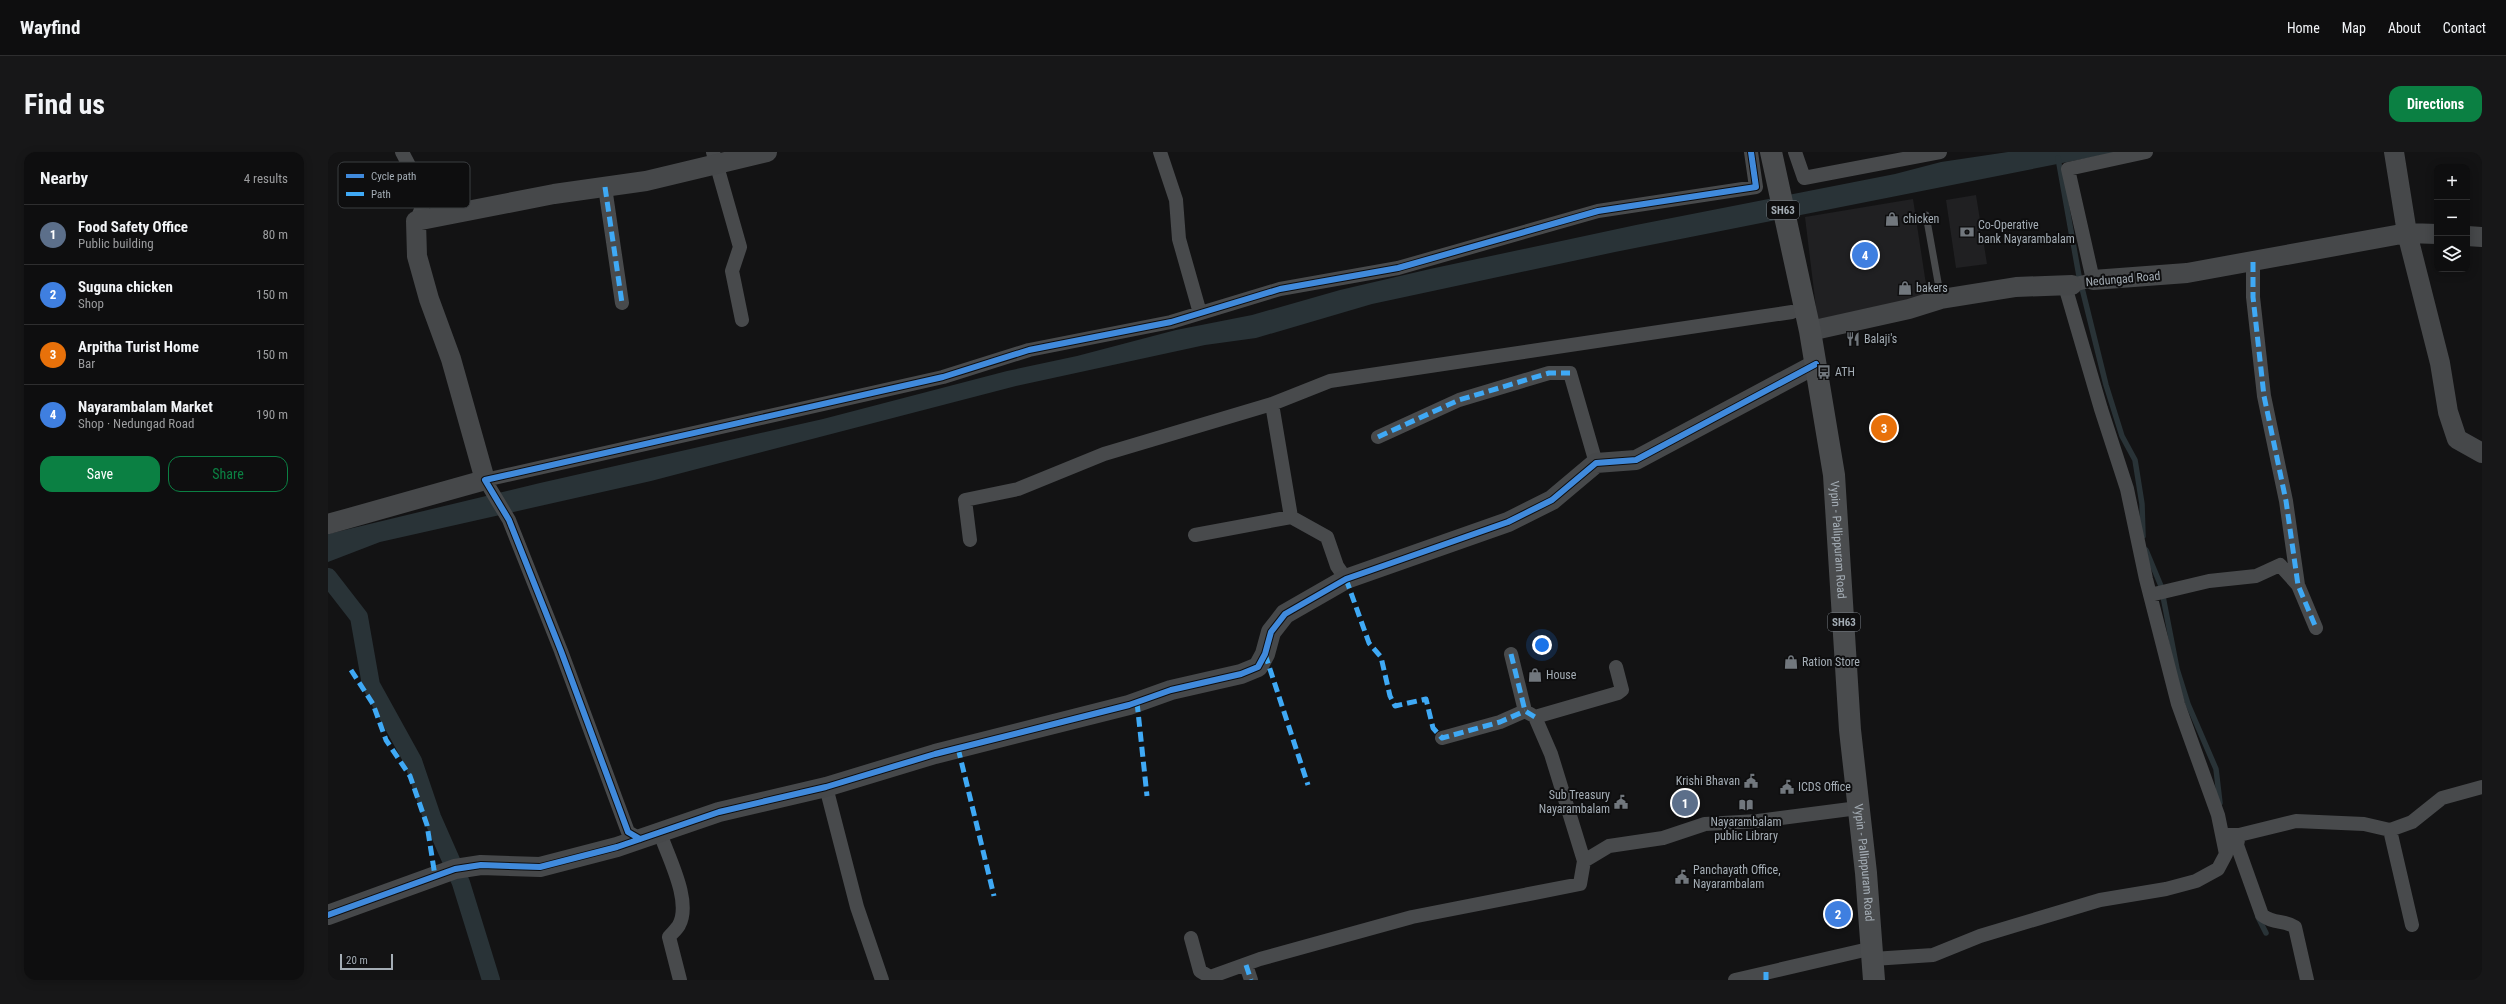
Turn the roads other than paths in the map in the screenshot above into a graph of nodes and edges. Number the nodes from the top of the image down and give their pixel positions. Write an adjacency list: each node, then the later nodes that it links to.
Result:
1 (402, 152): 11 (street)
2 (767, 152): 10 (street)
3 (1160, 152): 26 (street)
4 (1751, 152): 26 (street)
5 (1771, 152): 28 (main road, Vypin - Pallippuram Road / SH63)
6 (1795, 152): 7 (street)
7 (1940, 152)
8 (2146, 152): 21 (street)
9 (2394, 152): 16 (street)
10 (715, 158): 12 (street); 27 (street)
11 (407, 162)
12 (605, 187): 15 (street); 24 (street)
13 (422, 208): 15 (street)
14 (1926, 215): 23 (lane)
15 (416, 221): 34 (street)
16 (2407, 233): 17 (street, Nedungad Road); 20 (street, Nedungad Road); 32 (street)
17 (2434, 234)
18 (2470, 236): 19 (street)
19 (2482, 237)
20 (2253, 262): 21 (street, Nedungad Road); 40 (street)
21 (2093, 280): 22 (street, Nedungad Road)
22 (2068, 285): 23 (street, Nedungad Road); 41 (street)
23 (1941, 299): 28 (street, Nedungad Road)
24 (622, 303)
25 (1792, 312): 30 (street)
26 (1200, 313): 34 (street)
27 (742, 320)
28 (1810, 331): 29 (main road, Vypin - Pallippuram Road / SH63)
29 (1816, 364): 33 (street); 49 (main road, Vypin - Pallippuram Road / SH63)
30 (1272, 404): 35 (street); 38 (street)
31 (1378, 438): 33 (street)
32 (2482, 453)
33 (1596, 463): 39 (street)
34 (488, 485): 36 (street); 54 (street)
35 (1290, 517): 37 (street); 39 (street)
36 (328, 524)
37 (1195, 534)
38 (970, 540)
39 (1346, 578): 47 (street)
40 (2298, 585): 41 (street); 42 (street)
41 (2158, 593): 52 (street)
42 (2316, 628)
43 (1511, 654): 45 (street)
44 (1616, 667): 45 (street)
45 (1530, 714): 46 (street); 55 (street)
46 (1442, 738)
47 (826, 787): 51 (street); 63 (street)
48 (2482, 787): 50 (street)
49 (1858, 808): 55 (street); 59 (main road, Vypin - Pallippuram Road / SH63)
50 (2390, 830): 53 (street); 57 (street)
51 (660, 833): 54 (street); 62 (street)
52 (2223, 835): 53 (street); 59 (street)
53 (2239, 835): 66 (street)
54 (640, 839): 56 (street)
55 (1584, 861): 60 (street)
56 (328, 915)
57 (2412, 925)
58 (1192, 938): 60 (street)
59 (1873, 962): 61 (street)
60 (1246, 965): 64 (street)
61 (1766, 976): 65 (street)
62 (680, 980)
63 (882, 980)
64 (1251, 980)
65 (1735, 980)
66 (2307, 980)

